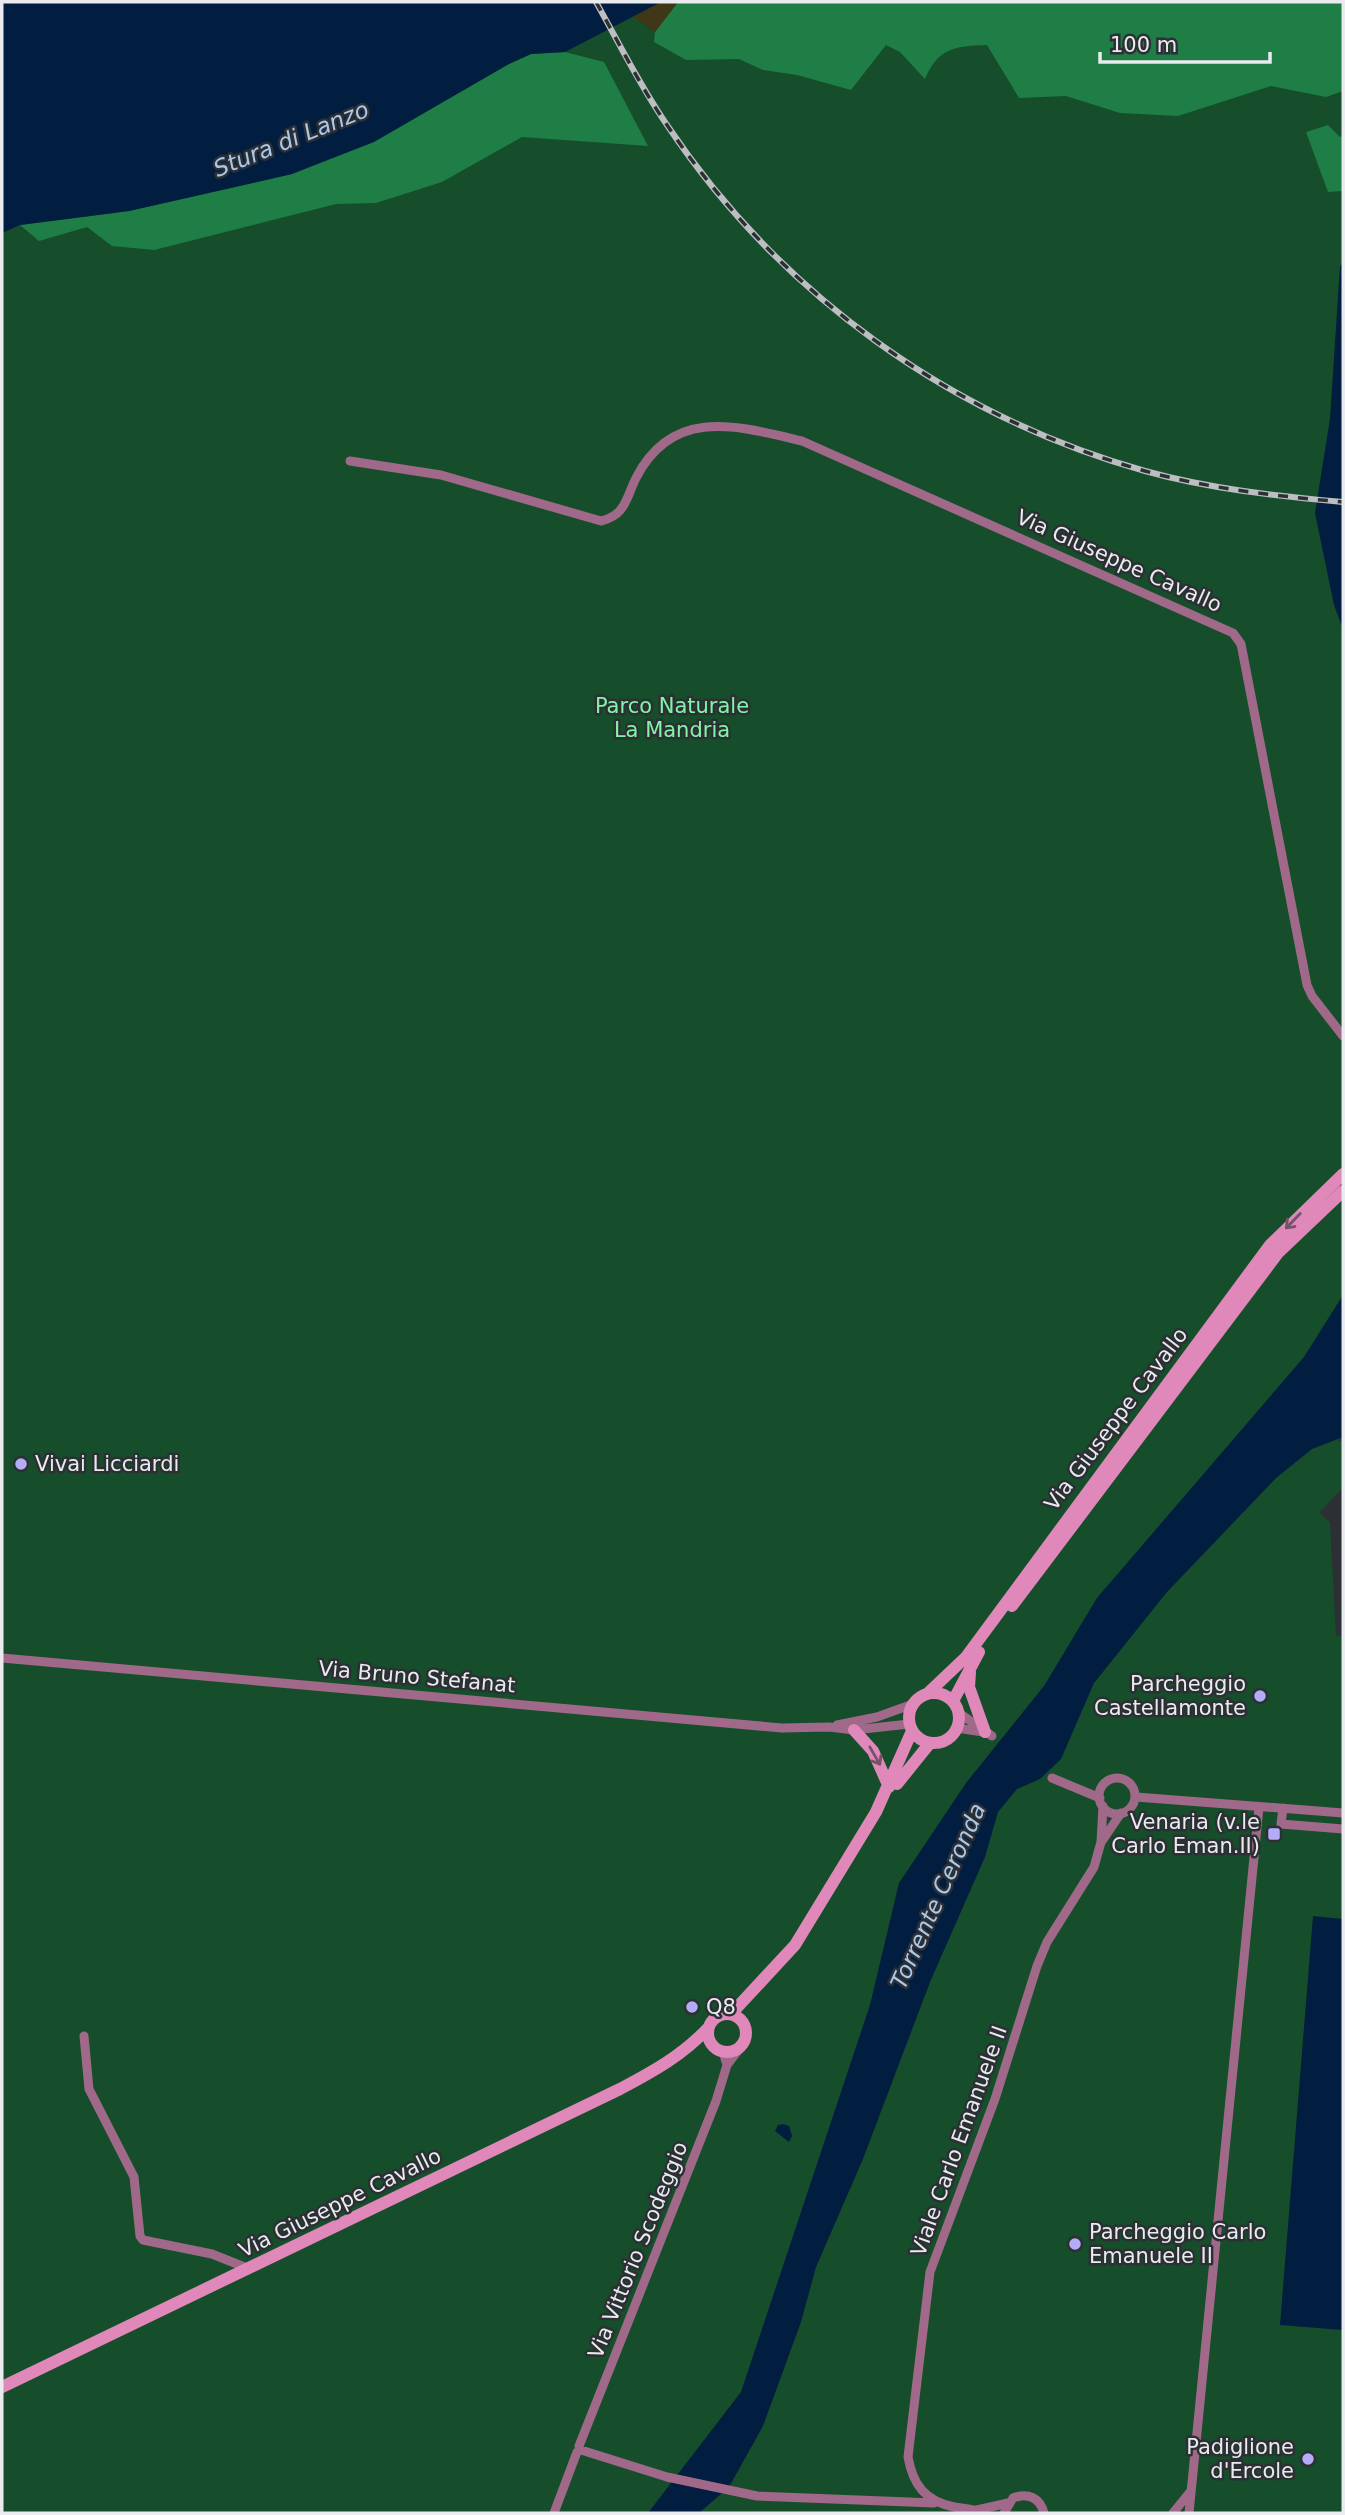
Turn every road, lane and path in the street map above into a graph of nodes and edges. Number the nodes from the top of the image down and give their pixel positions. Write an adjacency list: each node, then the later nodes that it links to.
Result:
1 (350, 460): 2 (street, Via Giuseppe Cavallo)
2 (1343, 1036)
3 (1343, 1174): 7 (street, Via Giuseppe Cavallo, one-way to 7)
4 (1343, 1191): 6 (street, Via Giuseppe Cavallo)
5 (2, 1658): 10 (street, Via Bruno Stefanat)
6 (972, 1662): 9 (street, Via Giuseppe Cavallo); 14 (street)
7 (928, 1693): 8 (street); 9 (street)
8 (913, 1704): 10 (street, Via Bruno Stefanat); 11 (street)
9 (956, 1707): 12 (street); 14 (street)
10 (829, 1727): 13 (street, Via Bruno Stefanat)
11 (911, 1728): 13 (street, Via Bruno Stefanat); 15 (street); 17 (street)
12 (957, 1728): 14 (street); 15 (street)
13 (854, 1730): 17 (street, one-way to 17)
14 (988, 1734)
15 (930, 1743): 24 (street)
16 (1052, 1778): 19 (street)
17 (889, 1787): 24 (street)
18 (1101, 1787): 19 (street); 20 (street); 21 (street)
19 (1085, 1791): 21 (street)
20 (1136, 1797): 22 (street); 25 (street)
21 (1101, 1802): 25 (street); 28 (street, Viale Carlo Emanuele II)
22 (1259, 1807): 23 (street); 42 (street)
23 (1283, 1808): 26 (street); 27 (street)
24 (876, 1812): 29 (street)
25 (1121, 1813): 28 (street, Viale Carlo Emanuele II)
26 (1343, 1813)
27 (1343, 1829)
28 (1101, 1842): 43 (street, Viale Carlo Emanuele II)
29 (753, 1993): 30 (street); 31 (street)
30 (731, 2014): 31 (street); 32 (street)
31 (743, 2022): 35 (street)
32 (709, 2027): 34 (street); 36 (street, Via Giuseppe Cavallo)
33 (84, 2036): 39 (street)
34 (710, 2041): 36 (street, Via Giuseppe Cavallo); 37 (street)
35 (743, 2044): 37 (street); 38 (street, Via Vittorio Scodeggio)
36 (691, 2046): 39 (street, Via Giuseppe Cavallo)
37 (723, 2052): 38 (street)
38 (727, 2066): 41 (street, Via Vittorio Scodeggio)
39 (247, 2269): 40 (street, Via Giuseppe Cavallo)
40 (2, 2386)
41 (579, 2450): 43 (street); 47 (street, Via Vittorio Scodeggio)
42 (1191, 2491): 50 (street); 51 (street)
43 (936, 2503): 46 (street)
44 (1008, 2503): 45 (street); 46 (street); 48 (street)
45 (1043, 2509): 49 (street)
46 (979, 2512)
47 (554, 2513)
48 (1004, 2513)
49 (1051, 2513)
50 (1173, 2513)
51 (1189, 2513)

